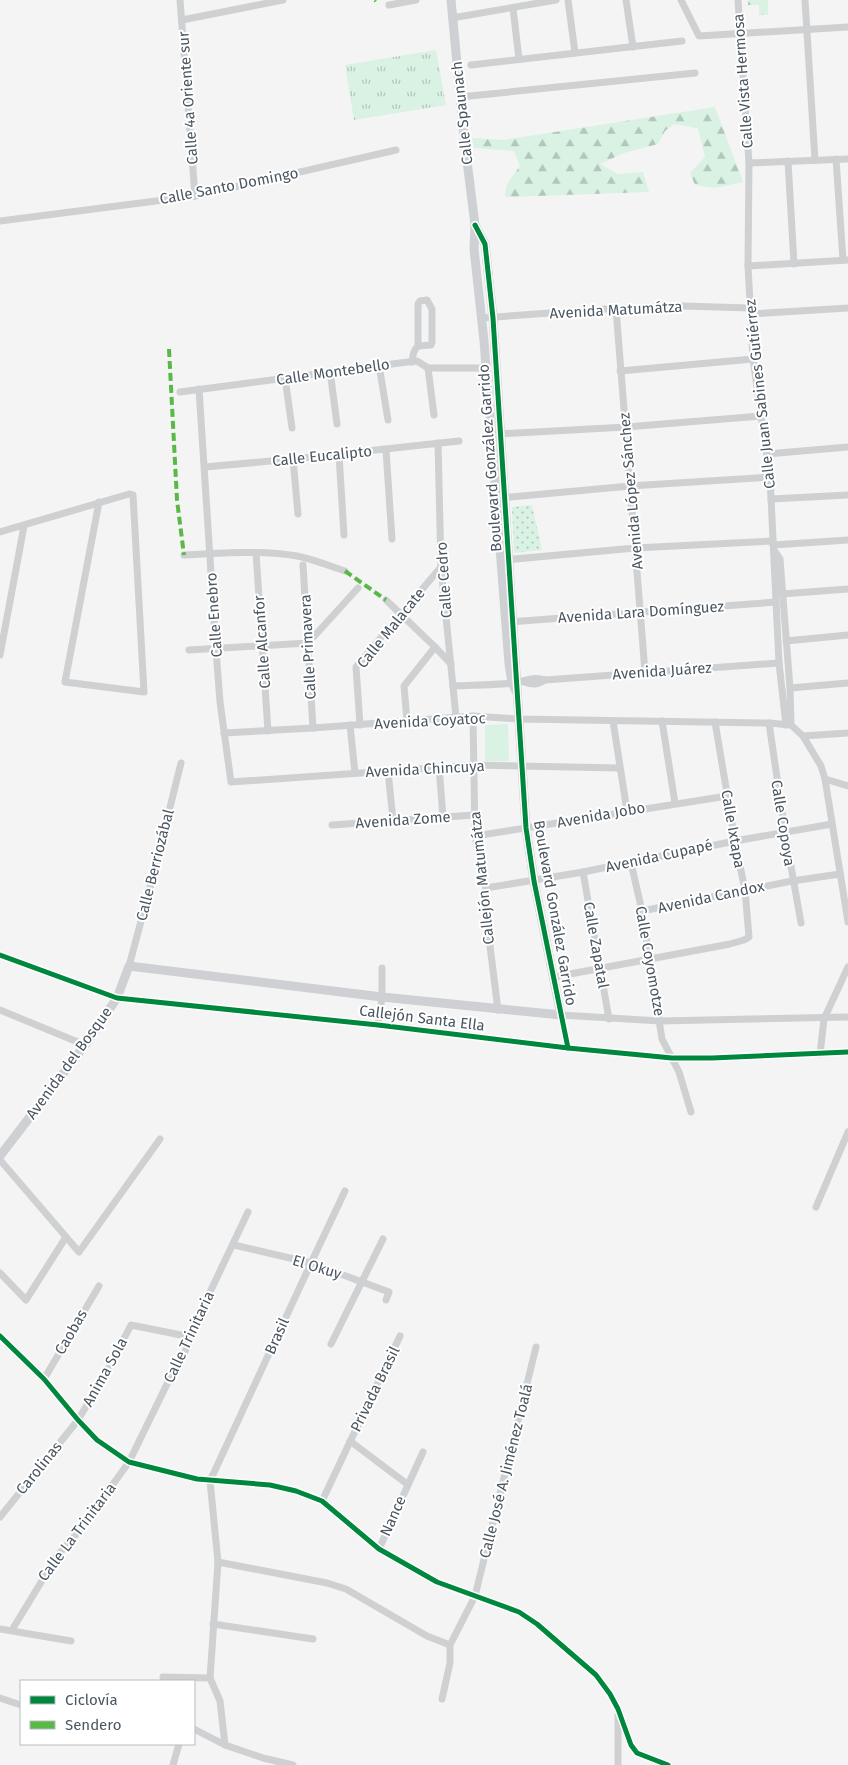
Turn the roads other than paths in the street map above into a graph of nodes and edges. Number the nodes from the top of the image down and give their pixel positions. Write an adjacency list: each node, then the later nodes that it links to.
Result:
1 (180, 0): 14 (street, Calle 4a Oriente sur)
2 (284, 0): 14 (street)
3 (416, 0): 11 (street)
4 (450, 0): 13 (street, Calle Spaunach)
5 (556, 0): 12 (street)
6 (568, 0): 20 (street)
7 (626, 0): 19 (street)
8 (681, 0): 17 (street)
9 (738, 0): 17 (street, Calle Vista Hermosa)
10 (805, 0): 16 (street)
11 (389, 5)
12 (513, 8): 13 (street); 21 (street)
13 (452, 18): 24 (street, Calle Spaunach)
14 (182, 20): 32 (street, Calle 4a Oriente sur)
15 (848, 27): 16 (street)
16 (805, 30): 17 (street); 28 (street)
17 (741, 33): 30 (street, Calle Vista Hermosa)
18 (682, 41): 19 (street)
19 (633, 47): 20 (street)
20 (575, 53): 21 (street)
21 (519, 59): 22 (street)
22 (471, 65)
23 (695, 73): 24 (street)
24 (460, 97): 34 (street, Calle Spaunach)
25 (396, 150): 32 (street, Calle Santo Domingo)
26 (836, 159): 27 (street); 28 (street); 35 (street)
27 (848, 159)
28 (815, 160): 29 (street)
29 (788, 161): 30 (street); 36 (street)
30 (748, 163): 31 (street, Calle Vista Hermosa)
31 (748, 177): 37 (street, Calle Juan Sabines Gutiérrez)
32 (195, 196): 33 (street, Calle Santo Domingo)
33 (0, 221)
34 (475, 225): 41 (street, Boulevard González Garrido); 42 (street, Boulevard González Garrido)
35 (845, 260): 36 (street)
36 (794, 264): 37 (street)
37 (748, 266): 40 (street, Calle Juan Sabines Gutiérrez)
38 (848, 308): 40 (street, Avenida Matumátza)
39 (616, 309): 40 (street, Avenida Matumátza); 42 (street, Avenida Matumátza); 50 (street, Avenida López Sánchez)
40 (750, 311): 44 (street, Calle Juan Sabines Gutiérrez)
41 (481, 318): 42 (street, Avenida Matumátza); 48 (street, Boulevard González Garrido)
42 (493, 318): 61 (street, Boulevard González Garrido)
43 (418, 346): 43 (street); 45 (street)
44 (753, 358): 50 (street); 55 (street, Calle Juan Sabines Gutiérrez)
45 (412, 362): 46 (street, Calle Montebello); 47 (street, Calle Montebello)
46 (379, 365): 49 (street, Calle Montebello); 56 (street)
47 (428, 368): 48 (street, Calle Montebello); 54 (street)
48 (486, 368): 60 (street, Boulevard González Garrido)
49 (330, 371): 51 (street, Calle Montebello); 57 (street)
50 (620, 371): 58 (street, Avenida López Sánchez)
51 (285, 378): 52 (street, Calle Montebello); 59 (street)
52 (200, 389): 53 (street, Calle Montebello); 69 (street, Calle Enebro)
53 (180, 392)
54 (434, 415)
55 (761, 416): 58 (street); 66 (street, Calle Juan Sabines Gutiérrez)
56 (388, 420)
57 (337, 424)
58 (626, 427): 61 (street); 71 (street, Avenida López Sánchez)
59 (292, 428)
60 (491, 434): 61 (street); 73 (street, Boulevard González Garrido)
61 (501, 434): 73 (street, Boulevard González Garrido)
62 (459, 441): 63 (street, Calle Eucalipto)
63 (438, 443): 65 (street, Calle Eucalipto); 89 (street, Calle Cedro)
64 (848, 447): 66 (street)
65 (386, 450): 67 (street, Calle Eucalipto); 80 (street)
66 (767, 454): 70 (street, Calle Juan Sabines Gutiérrez)
67 (339, 455): 68 (street, Calle Eucalipto); 79 (street)
68 (293, 459): 69 (street, Calle Eucalipto); 76 (street)
69 (205, 467): 84 (street, Calle Enebro)
70 (770, 477): 71 (street); 74 (street, Calle Juan Sabines Gutiérrez)
71 (630, 486): 73 (street); 83 (street, Avenida López Sánchez)
72 (848, 495): 74 (street)
73 (501, 498): 87 (street, Boulevard González Garrido)
74 (771, 499): 82 (street, Calle Juan Sabines Gutiérrez)
75 (99, 502): 75 (street); 77 (street)
76 (298, 514)
77 (24, 526): 78 (street); 106 (street)
78 (0, 532)
79 (344, 535)
80 (392, 539)
81 (848, 540): 82 (street)
82 (773, 545): 83 (street); 93 (street, Calle Juan Sabines Gutiérrez); 95 (street, Calle Juan Sabines Gutiérrez)
83 (636, 548): 87 (street); 96 (street, Avenida López Sánchez)
84 (210, 553): 85 (street); 86 (street); 105 (street, Calle Enebro)
85 (256, 553): 90 (street); 103 (street, Calle Alcanfor)
86 (184, 555)
87 (505, 560): 98 (street, Boulevard González Garrido)
88 (304, 565): 101 (street, Calle Primavera)
89 (441, 567): 97 (street, Calle Malacate); 108 (street, Calle Cedro)
90 (345, 570)
91 (358, 588): 101 (street)
92 (848, 589): 93 (street)
93 (782, 594): 100 (street, Calle Juan Sabines Gutiérrez)
94 (386, 600): 97 (street)
95 (776, 602): 96 (street, Avenida Lara Domínguez); 107 (street, Calle Juan Sabines Gutiérrez)
96 (640, 611): 98 (street, Avenida Lara Domínguez); 109 (street, Avenida López Sánchez)
97 (401, 613): 102 (street); 122 (street, Calle Malacate)
98 (510, 622): 111 (street, Boulevard González Garrido)
99 (848, 635): 100 (street)
100 (786, 641): 113 (street, Calle Juan Sabines Gutiérrez)
101 (308, 643): 103 (street); 125 (street, Calle Primavera)
102 (435, 646): 108 (street); 117 (street)
103 (262, 647): 105 (street); 126 (street, Calle Alcanfor)
104 (189, 650): 105 (street)
105 (216, 650): 127 (street, Calle Enebro)
106 (0, 655)
107 (780, 663): 109 (street, Avenida Juárez); 123 (street, Calle Juan Sabines Gutiérrez)
108 (452, 665): 112 (street, Calle Cedro)
109 (645, 672): 111 (street, Avenida Juárez)
110 (848, 683): 113 (street)
111 (517, 685): 112 (street, Avenida Juárez); 116 (street, Boulevard González Garrido)
112 (453, 686): 115 (street, Calle Cedro)
113 (790, 688): 123 (street, Calle Juan Sabines Gutiérrez)
114 (472, 716): 115 (street, Avenida Coyatoc); 116 (street, Avenida Coyatoc); 131 (street, Callejón Matumátza)
115 (456, 717): 117 (street, Avenida Coyatoc)
116 (518, 719): 118 (street, Avenida Coyatoc); 132 (street, Boulevard González Garrido)
117 (407, 721): 122 (street, Avenida Coyatoc)
118 (612, 721): 119 (street, Avenida Coyatoc); 134 (street)
119 (662, 721): 120 (street, Avenida Coyatoc); 141 (street)
120 (715, 722): 121 (street, Avenida Coyatoc); 140 (street, Calle Ixtapa)
121 (768, 723): 123 (street, Avenida Coyatoc); 149 (street, Calle Copoya)
122 (360, 725): 124 (street, Avenida Coyatoc)
123 (788, 725): 129 (street)
124 (350, 726): 125 (street, Avenida Coyatoc); 136 (street)
125 (313, 728): 126 (street, Avenida Coyatoc)
126 (268, 731): 127 (street, Avenida Coyatoc)
127 (224, 733): 138 (street, Calle Enebro)
128 (848, 733): 129 (street)
129 (803, 736): 137 (street)
130 (180, 763): 164 (street, Calle Berriozábal)
131 (474, 766): 132 (street, Avenida Chincuya); 133 (street, Avenida Chincuya); 143 (street, Callejón Matumátza)
132 (522, 766): 134 (street, Avenida Chincuya); 148 (street, Boulevard González Garrido)
133 (439, 767): 135 (street, Avenida Chincuya); 144 (street)
134 (620, 768): 142 (street)
135 (388, 771): 136 (street, Avenida Chincuya); 145 (street)
136 (355, 773): 138 (street, Avenida Chincuya)
137 (825, 780): 139 (street); 146 (street)
138 (231, 782)
139 (848, 786)
140 (727, 796): 141 (street, Avenida Jobo); 151 (street, Calle Ixtapa)
141 (675, 803): 142 (street, Avenida Jobo)
142 (627, 811): 148 (street, Avenida Jobo)
143 (474, 815): 144 (street, Avenida Zome); 150 (street, Callejón Matumátza)
144 (443, 817): 145 (street, Avenida Zome)
145 (393, 820): 147 (street, Avenida Zome)
146 (832, 824): 149 (street, Avenida Cupapé); 154 (street)
147 (332, 825)
148 (526, 828): 150 (street, Avenida Jobo); 155 (street, Boulevard González Garrido)
149 (784, 832): 151 (street, Avenida Cupapé); 156 (street, Calle Copoya)
150 (475, 836): 157 (street, Callejón Matumátza)
151 (734, 841): 152 (street, Avenida Cupapé); 158 (street, Calle Ixtapa)
152 (631, 862): 153 (street, Avenida Cupapé); 159 (street, Calle Coyomotze)
153 (583, 872): 155 (street, Avenida Cupapé); 167 (street, Calle Zapatal)
154 (840, 874): 156 (street, Avenida Candox); 160 (street)
155 (534, 881): 157 (street, Avenida Cupapé); 168 (street, Boulevard González Garrido)
156 (792, 881): 158 (street, Avenida Candox); 161 (street, Calle Copoya)
157 (486, 888): 172 (street, Callejón Matumátza)
158 (745, 890): 159 (street, Avenida Candox); 163 (street, Calle Ixtapa)
159 (642, 912): 163 (street, Calle Coyomotze)
160 (848, 922)
161 (800, 923)
162 (0, 955): 170 (street, Callejón Santa Ella)
163 (649, 960): 167 (street); 177 (street, Calle Coyomotze)
164 (129, 966): 169 (street); 170 (street, Avenida del Bosque)
165 (848, 967): 176 (street)
166 (382, 968): 169 (street)
167 (600, 969): 168 (street); 175 (street, Calle Zapatal)
168 (554, 977): 173 (street, Boulevard González Garrido)
169 (382, 997): 172 (street); 178 (street)
170 (117, 998): 178 (street, Callejón Santa Ella); 179 (street, Avenida del Bosque)
171 (0, 1010): 179 (street)
172 (498, 1010): 173 (street)
173 (561, 1015): 175 (street); 180 (street, Boulevard González Garrido)
174 (848, 1017): 176 (street)
175 (609, 1019): 177 (street)
176 (824, 1019): 177 (street); 182 (street)
177 (660, 1021): 183 (street, Calle Coyomotze)
178 (378, 1024): 180 (street, Callejón Santa Ella)
179 (85, 1045): 187 (street, Avenida del Bosque)
180 (568, 1048): 183 (street, Callejón Santa Ella)
181 (848, 1052): 182 (street, Callejón Santa Ella)
182 (820, 1054): 183 (street, Callejón Santa Ella)
183 (672, 1058): 184 (street, Calle Coyomotze)
184 (691, 1112)
185 (848, 1132): 190 (street)
186 (160, 1139): 192 (street)
187 (0, 1156)
188 (0, 1160): 192 (street)
189 (345, 1191): 195 (street, Brasil)
190 (816, 1207)
191 (248, 1212): 194 (street, Calle Trinitaria)
192 (66, 1237): 196 (street)
193 (383, 1239): 197 (street)
194 (234, 1245): 195 (street, El Okuy); 202 (street, Calle Trinitaria)
195 (310, 1263): 197 (street, El Okuy); 210 (street, Brasil)
196 (0, 1273)
197 (363, 1282): 199 (street, El Okuy); 203 (street)
198 (99, 1286): 205 (street, Caobas)
199 (386, 1300)
200 (0, 1336): 205 (street)
201 (400, 1336): 207 (street, Privada Brasil)
202 (191, 1337): 206 (street, Anima Sola); 209 (street, Calle Trinitaria)
203 (332, 1344)
204 (536, 1347): 216 (street, Calle José A. Jiménez Toalá)
205 (44, 1379): 206 (street)
206 (78, 1420): 209 (street); 213 (street, Carolinas)
207 (350, 1441): 211 (street); 212 (street, Privada Brasil)
208 (423, 1452): 211 (street, Nance)
209 (130, 1462): 210 (street); 219 (street, Calle La Trinitaria)
210 (210, 1481): 212 (street); 215 (street)
211 (408, 1484): 214 (street, Nance)
212 (322, 1501): 214 (street)
213 (0, 1517)
214 (379, 1549): 216 (street)
215 (218, 1562): 217 (street); 222 (street)
216 (475, 1596): 222 (street, Calle José A. Jiménez Toalá); 228 (street)
217 (213, 1624): 220 (street); 224 (street)
218 (0, 1629): 219 (street)
219 (12, 1630): 221 (street)
220 (312, 1639)
221 (71, 1641)
222 (450, 1645): 226 (street)
223 (162, 1677): 224 (street)
224 (210, 1678): 231 (street)
225 (0, 1698): 227 (street)
226 (442, 1699)
227 (20, 1705)
228 (618, 1709): 235 (street); 236 (street)
229 (195, 1730): 231 (street)
230 (179, 1745): 233 (street)
231 (225, 1745): 232 (street)
232 (263, 1762): 234 (street)
233 (173, 1765)
234 (293, 1765)
235 (618, 1765)
236 (668, 1765)

